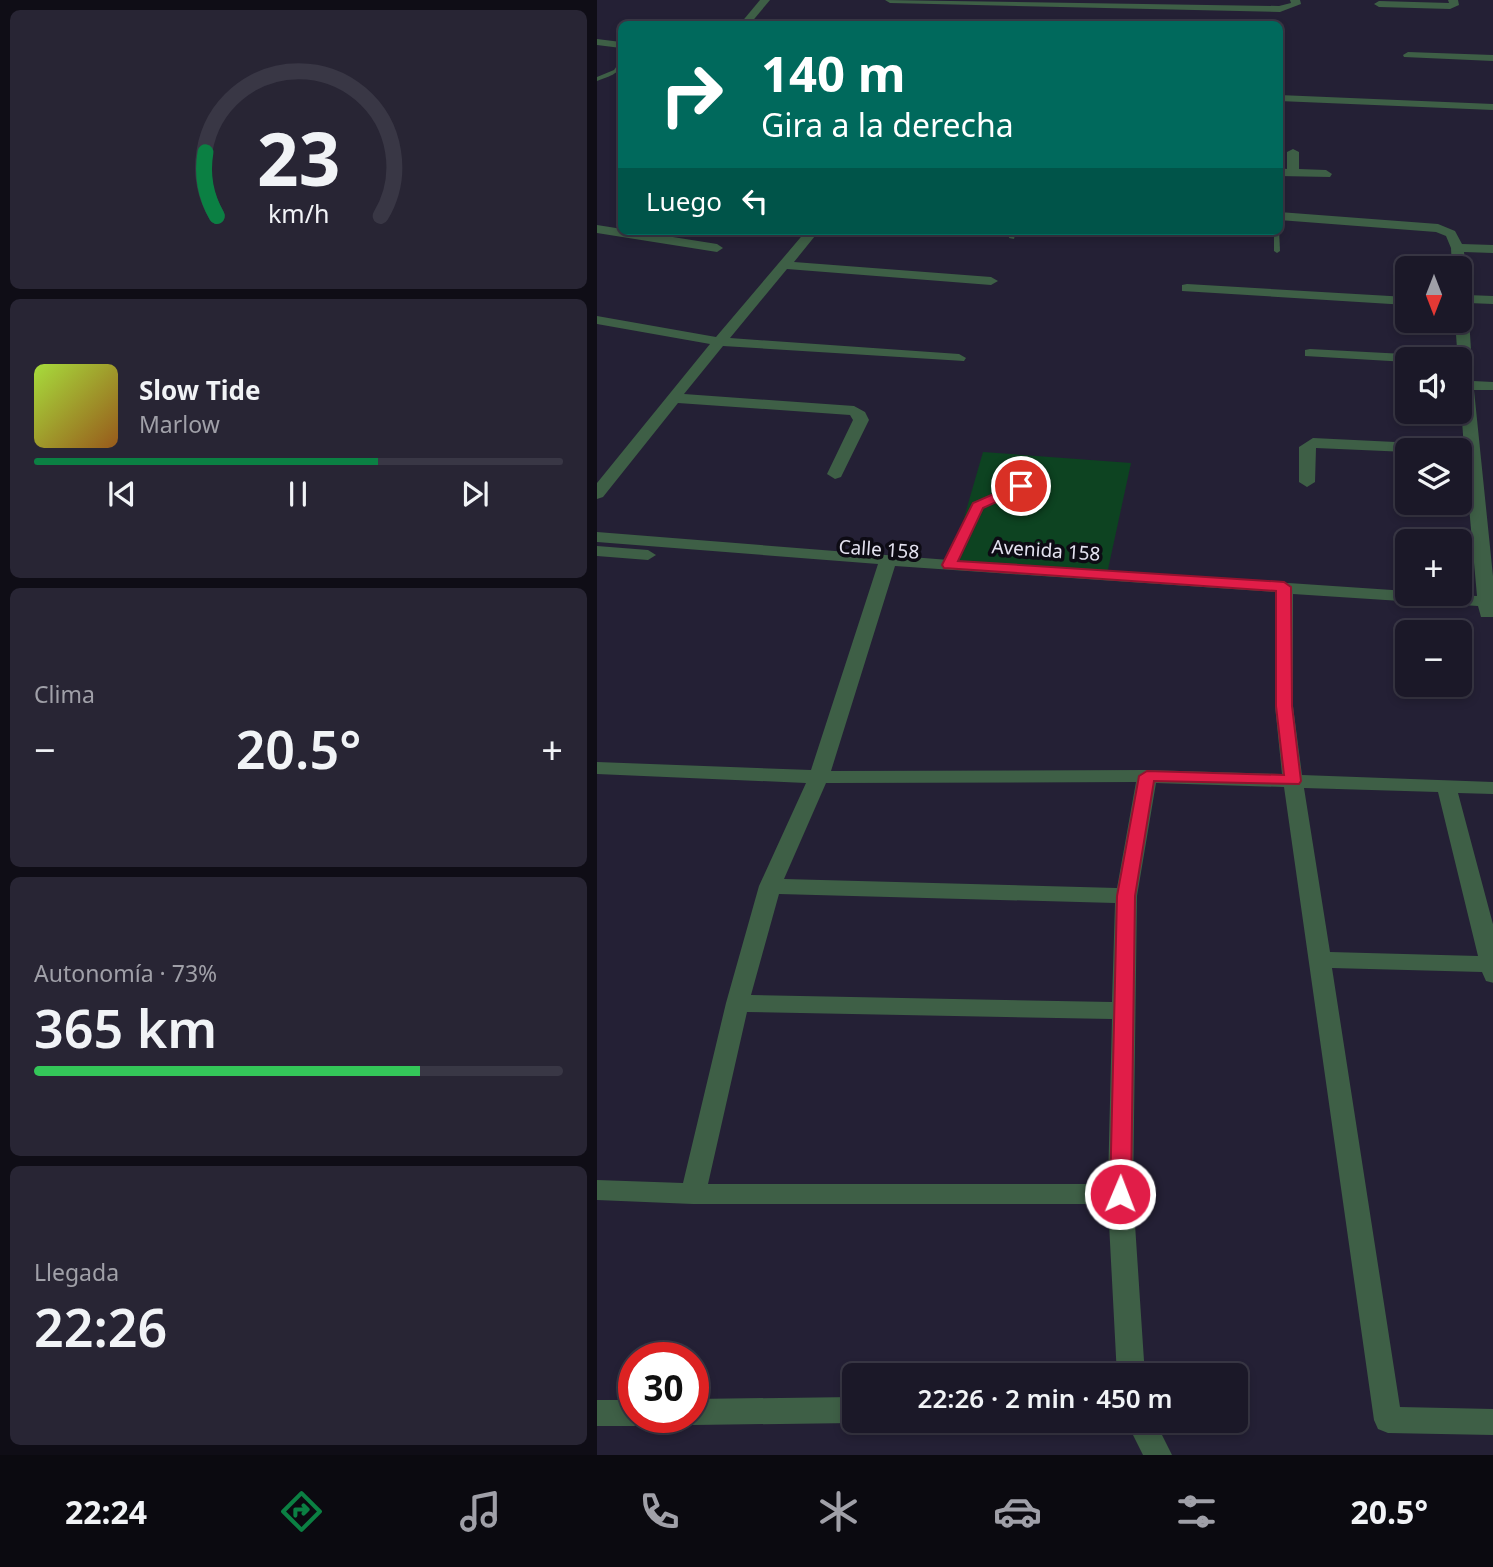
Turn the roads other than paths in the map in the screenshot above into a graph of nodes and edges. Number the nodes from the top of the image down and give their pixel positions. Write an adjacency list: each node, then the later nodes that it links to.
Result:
1 (765, 0): 7 (street)
2 (890, 0): 5 (street)
3 (1295, 0): 5 (street)
4 (1453, 0): 6 (street)
5 (1023, 1)
6 (1379, 6)
7 (748, 21)
8 (597, 41): 10 (street)
9 (1406, 43): 11 (street)
10 (618, 44)
11 (1408, 55): 12 (street); 14 (street)
12 (1493, 58)
13 (618, 68): 15 (lane)
14 (1410, 68)
15 (597, 79)
16 (1283, 98): 17 (street)
17 (1493, 107)
18 (1293, 152): 20 (street)
19 (1283, 172): 20 (street)
20 (1293, 173): 21 (street)
21 (1326, 174)
22 (1283, 216): 29 (street)
23 (597, 229): 24 (street)
24 (618, 232)
25 (635, 235): 28 (street)
26 (810, 235): 33 (street)
27 (1277, 235): 31 (lane)
28 (717, 248)
29 (1457, 248): 30 (street); 32 (street)
30 (1493, 249)
31 (1277, 251)
32 (1458, 256)
33 (784, 265): 34 (street); 40 (street)
34 (991, 281)
35 (1187, 288): 36 (street)
36 (1395, 300)
37 (1493, 300): 38 (street)
38 (1472, 301)
39 (597, 320): 40 (street)
40 (722, 342): 42 (street); 46 (street)
41 (1310, 353): 43 (street)
42 (959, 358)
43 (1395, 358)
44 (1472, 385): 45 (street)
45 (1493, 386)
46 (672, 398): 49 (street); 52 (street)
47 (1395, 447): 51 (street)
48 (1025, 468): 57 (lane)
49 (835, 474)
50 (1472, 481): 53 (street)
51 (1307, 482)
52 (597, 494)
53 (1487, 533): 59 (street)
54 (597, 537): 56 (street, Avenida 158)
55 (597, 551): 56 (street, Calle 158)
56 (886, 565): 57 (street, Avenida 158); 58 (street, Calle 158); 62 (street)
57 (949, 565): 58 (street, Avenida 158)
58 (1284, 593): 59 (street, Calle 158); 63 (street)
59 (1490, 608)
60 (597, 768): 62 (street)
61 (1147, 776): 62 (street); 63 (street); 67 (street)
62 (819, 777): 66 (street)
63 (1293, 781): 64 (street); 68 (street)
64 (1447, 788): 65 (street); 69 (street)
65 (1493, 788)
66 (770, 886): 67 (street); 70 (street)
67 (1126, 896): 71 (street)
68 (1319, 960): 69 (street); 80 (street)
69 (1492, 968)
70 (737, 1003): 71 (street); 73 (street)
71 (1124, 1012): 74 (street)
72 (597, 1190): 73 (street)
73 (693, 1194): 74 (street)
74 (1120, 1194): 75 (street)
75 (1130, 1363)
76 (842, 1410): 77 (street)
77 (709, 1412)
78 (597, 1413): 79 (street)
79 (618, 1413)
80 (1493, 1422)
81 (1147, 1433): 82 (street)
82 (1158, 1455)

